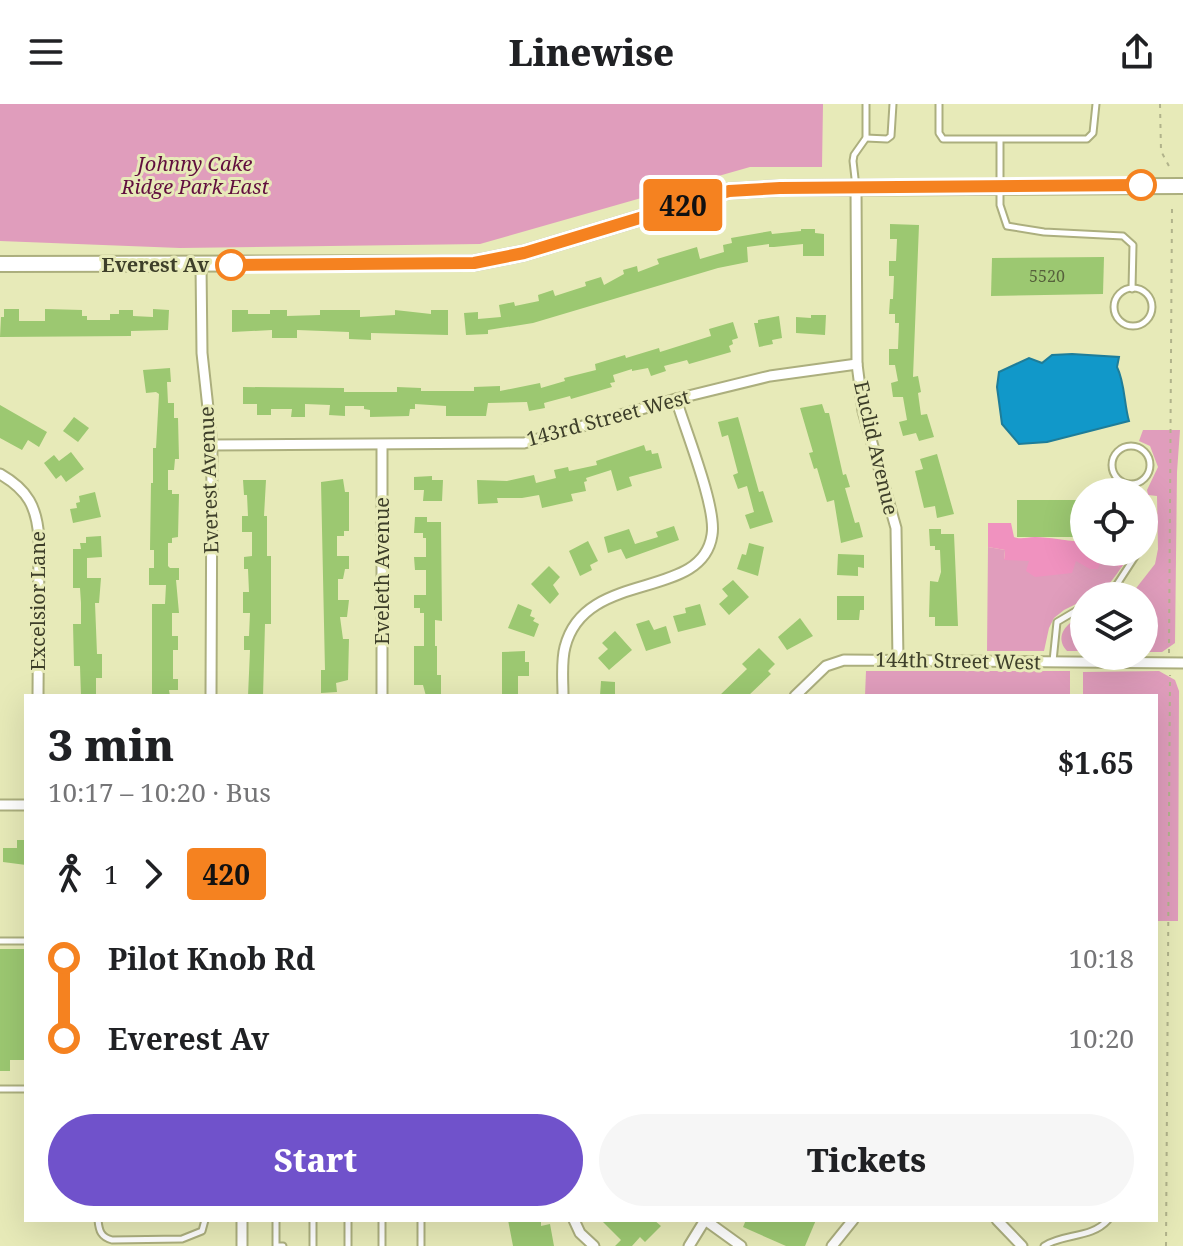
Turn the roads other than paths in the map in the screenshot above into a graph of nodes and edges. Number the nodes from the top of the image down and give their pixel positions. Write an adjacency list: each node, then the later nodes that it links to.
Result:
1 (866, 104): 5 (lane)
2 (893, 104): 5 (lane)
3 (939, 104): 6 (lane)
4 (1096, 104): 6 (lane)
5 (866, 138): 9 (lane)
6 (1000, 140): 7 (lane)
7 (1000, 185): 8 (street); 9 (street); 12 (lane)
8 (1183, 186)
9 (856, 187): 11 (street); 13 (street, Euclid Avenue)
10 (0, 264): 11 (street)
11 (201, 265): 15 (street, Everest Avenue)
12 (1132, 289): 12 (lane)
13 (857, 364): 14 (street, 143rd Street West); 20 (street, Euclid Avenue)
14 (676, 399): 16 (street, 143rd Street West); 26 (street)
15 (212, 445): 16 (street, 143rd Street West); 24 (street, Everest Avenue)
16 (382, 446): 25 (street, Eveleth Avenue)
17 (0, 474): 23 (street, Excelsior Lane)
18 (1135, 484): 18 (lane)
19 (1070, 614): 21 (lane)
20 (898, 660): 21 (street, 144th Street West); 27 (street, 144th Street West)
21 (1053, 662): 22 (street, 144th Street West)
22 (1183, 663)
23 (38, 694)
24 (211, 694)
25 (382, 694)
26 (563, 694)
27 (797, 694)
28 (0, 805): 29 (street)
29 (24, 805)
30 (0, 941): 31 (lane)
31 (24, 941)
32 (0, 1089): 33 (lane)
33 (24, 1089)
34 (98, 1222): 35 (lane)
35 (204, 1222)
36 (242, 1222): 48 (street)
37 (276, 1222): 49 (lane)
38 (313, 1222): 50 (lane)
39 (348, 1222): 51 (lane)
40 (382, 1222): 52 (lane)
41 (421, 1222): 53 (lane)
42 (575, 1222): 54 (street)
43 (704, 1222): 55 (street)
44 (708, 1222): 56 (street)
45 (851, 1222): 57 (street)
46 (1002, 1222): 58 (street)
47 (1106, 1222): 59 (lane)
48 (242, 1246)
49 (283, 1246)
50 (313, 1246)
51 (348, 1246)
52 (382, 1246)
53 (421, 1246)
54 (594, 1246)
55 (689, 1246)
56 (741, 1246)
57 (832, 1246)
58 (1022, 1246)
59 (1044, 1246)

